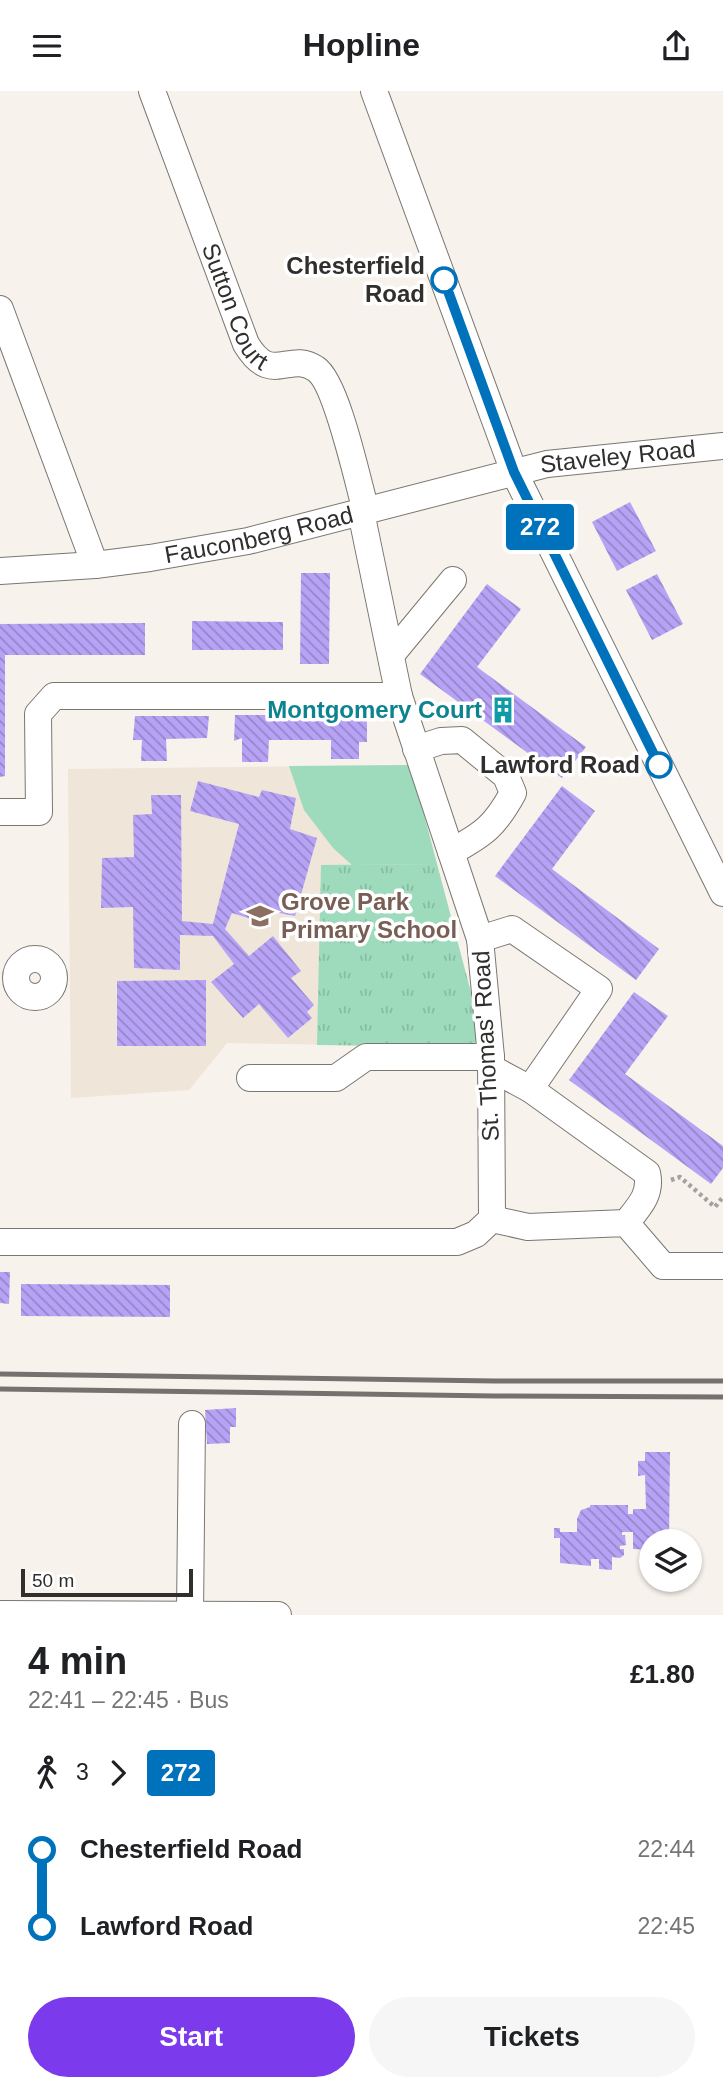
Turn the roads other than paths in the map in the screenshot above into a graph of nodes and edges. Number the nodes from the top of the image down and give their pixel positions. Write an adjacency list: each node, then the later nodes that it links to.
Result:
1 (152, 91): 6 (street, Sutton Court)
2 (374, 91): 5 (street)
3 (0, 309): 7 (street)
4 (723, 446): 5 (street, Staveley Road)
5 (514, 472): 6 (street, Fauconberg Road); 15 (street)
6 (363, 512): 7 (street, Fauconberg Road); 10 (street, St. Thomas' Road)
7 (95, 565): 8 (street, Fauconberg Road)
8 (0, 571)
9 (453, 580): 10 (street)
10 (391, 655): 11 (street, St. Thomas' Road)
11 (399, 696): 12 (street, St. Thomas' Road); 13 (street)
12 (416, 749): 14 (street, St. Thomas' Road); 14 (street)
13 (0, 812)
14 (451, 852): 16 (street, St. Thomas' Road)
15 (723, 893)
16 (480, 939): 17 (street, St. Thomas' Road); 19 (street)
17 (491, 1063): 18 (street); 19 (street); 20 (street, St. Thomas' Road)
18 (250, 1078)
19 (530, 1089): 21 (street)
20 (492, 1219): 21 (street); 22 (street)
21 (626, 1223): 23 (street)
22 (0, 1242)
23 (723, 1266)
24 (192, 1424): 25 (street)
25 (190, 1613): 26 (street); 27 (street)
26 (0, 1614)
27 (278, 1615)

